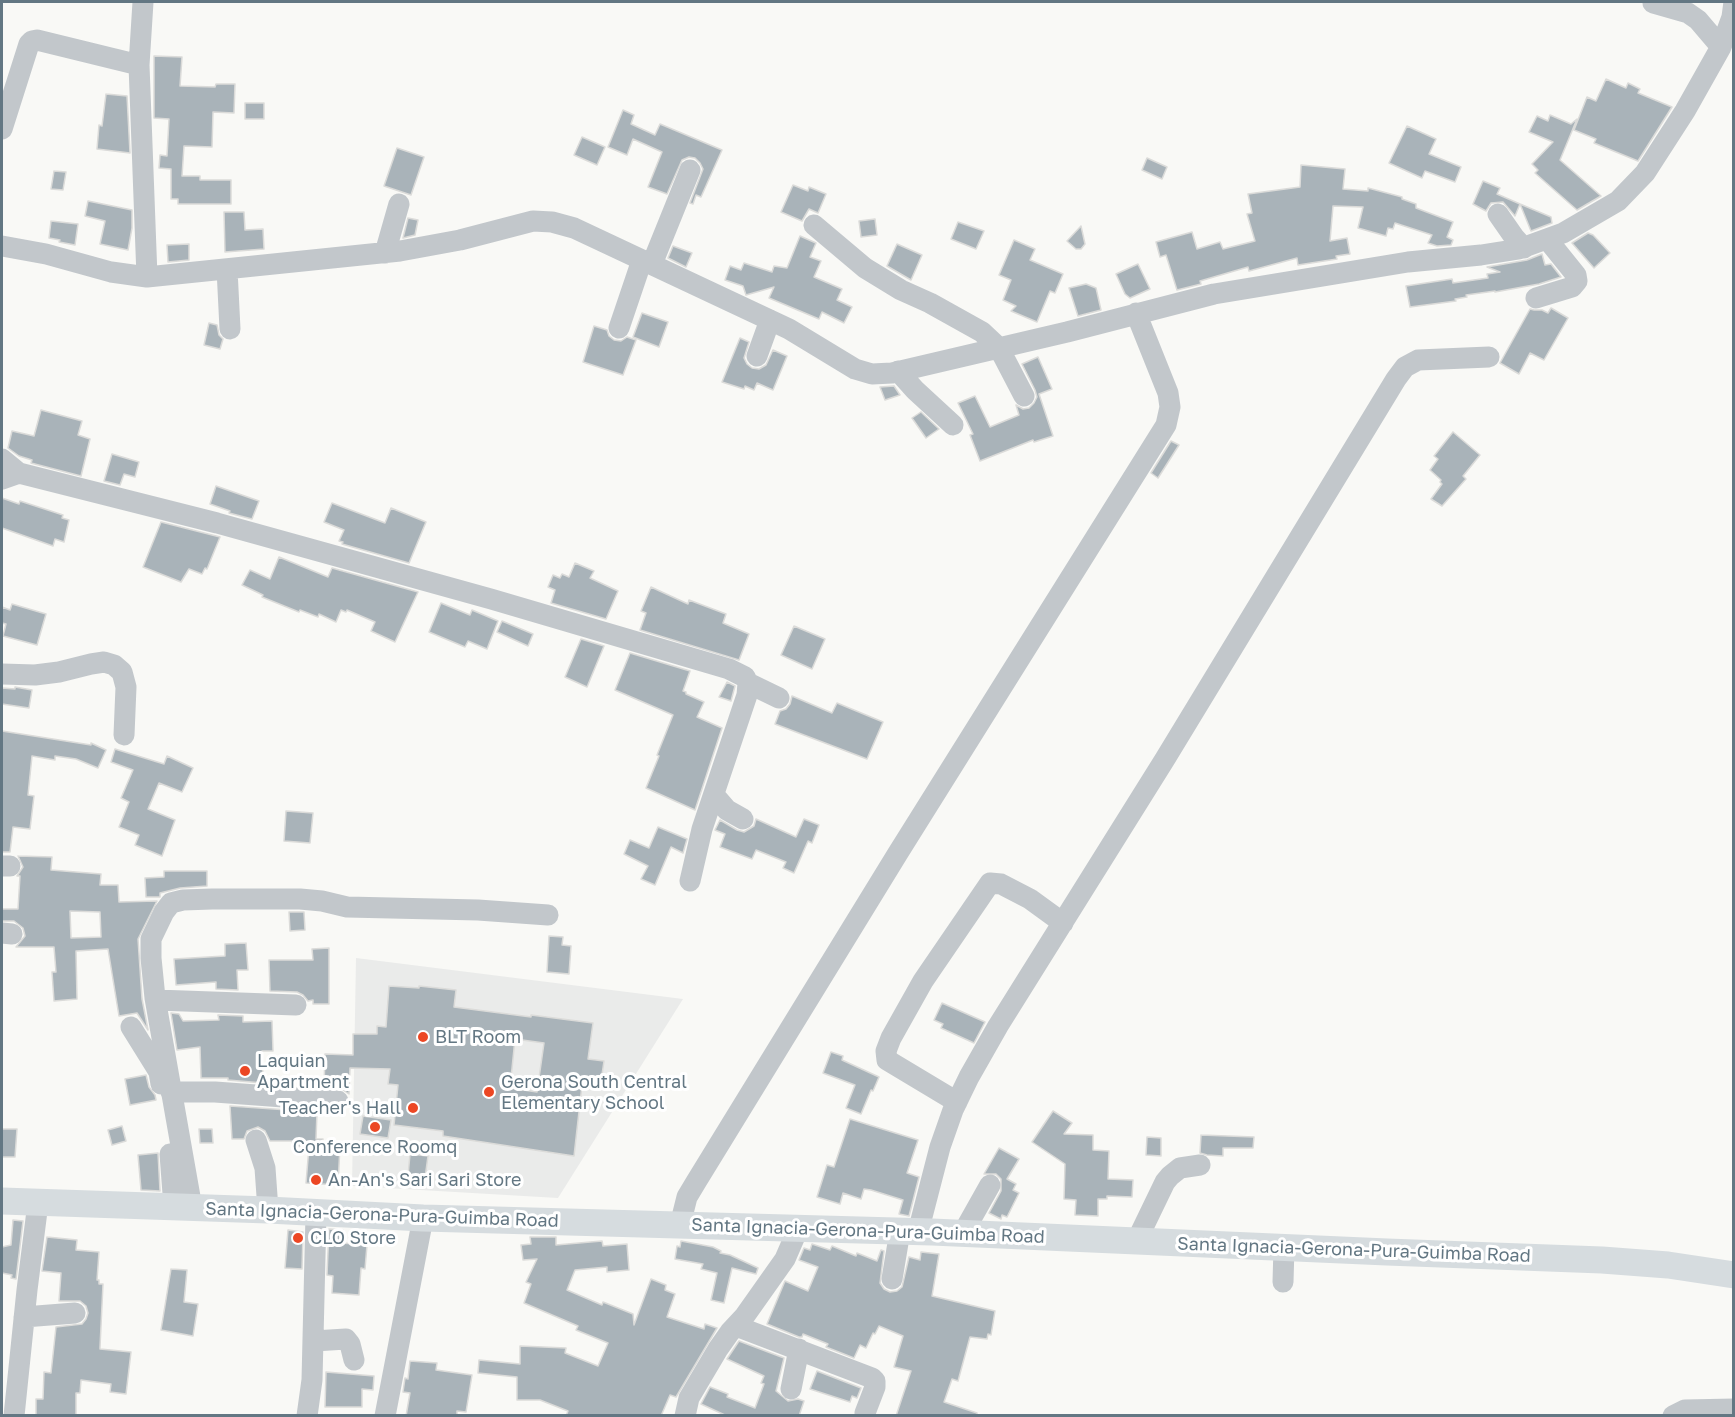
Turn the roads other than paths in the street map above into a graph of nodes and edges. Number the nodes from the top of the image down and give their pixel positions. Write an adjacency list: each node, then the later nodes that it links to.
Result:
1 (143, 2): 5 (street)
2 (1734, 2): 4 (street)
3 (1653, 3): 4 (street)
4 (1721, 47): 11 (street)
5 (138, 65): 6 (street); 17 (street)
6 (2, 126)
7 (690, 170): 15 (street)
8 (399, 204): 14 (street)
9 (1498, 214): 13 (street)
10 (814, 225): 23 (street)
11 (1547, 239): 13 (street); 18 (street)
12 (2, 246): 17 (street)
13 (1524, 248): 19 (street)
14 (385, 253): 15 (street); 16 (street)
15 (647, 262): 20 (street); 21 (street)
16 (227, 268): 17 (street); 22 (street)
17 (147, 277)
18 (1536, 298)
19 (1136, 313): 23 (street); 55 (street)
20 (770, 320): 24 (street); 26 (street)
21 (619, 328)
22 (230, 329)
23 (999, 348): 26 (street); 27 (street)
24 (757, 356)
25 (1489, 357): 39 (street)
26 (898, 371): 28 (street)
27 (1024, 396)
28 (953, 425)
29 (2, 459): 30 (street)
30 (10, 476): 32 (street)
31 (2, 674): 34 (street)
32 (748, 683): 33 (street); 35 (street)
33 (779, 698)
34 (124, 735)
35 (714, 795): 36 (street); 37 (street)
36 (743, 819)
37 (690, 881)
38 (548, 915): 40 (street)
39 (1063, 923): 45 (street); 45 (street)
40 (156, 1000): 41 (street); 43 (street)
41 (296, 1005)
42 (131, 1027): 51 (street)
43 (171, 1092): 44 (street); 51 (street)
44 (338, 1101)
45 (957, 1102): 57 (street)
46 (256, 1140): 52 (street)
47 (1200, 1165): 59 (street)
48 (990, 1185): 58 (street)
49 (2, 1202): 50 (main road, Santa Ignacia-Gerona-Pura-Guimba Road)
50 (38, 1203): 51 (main road, Santa Ignacia-Gerona-Pura-Guimba Road); 65 (street)
51 (183, 1208): 52 (main road, Santa Ignacia-Gerona-Pura-Guimba Road)
52 (268, 1210): 53 (main road, Santa Ignacia-Gerona-Pura-Guimba Road)
53 (316, 1214): 54 (main road, Santa Ignacia-Gerona-Pura-Guimba Road); 67 (street)
54 (423, 1218): 55 (main road, Santa Ignacia-Gerona-Pura-Guimba Road); 76 (street)
55 (680, 1224): 56 (main road, Santa Ignacia-Gerona-Pura-Guimba Road)
56 (798, 1229): 57 (main road, Santa Ignacia-Gerona-Pura-Guimba Road); 66 (street)
57 (909, 1231): 58 (main road, Santa Ignacia-Gerona-Pura-Guimba Road); 62 (street)
58 (963, 1233): 59 (main road, Santa Ignacia-Gerona-Pura-Guimba Road)
59 (1137, 1240): 60 (main road, Santa Ignacia-Gerona-Pura-Guimba Road)
60 (1284, 1247): 61 (main road, Santa Ignacia-Gerona-Pura-Guimba Road); 63 (street)
61 (1734, 1275)
62 (892, 1279)
63 (1283, 1281)
64 (75, 1313): 65 (street)
65 (24, 1317): 74 (street)
66 (736, 1326): 68 (street); 77 (street)
67 (314, 1341): 69 (street); 75 (street)
68 (799, 1350): 70 (street); 72 (street)
69 (354, 1360)
70 (791, 1389)
71 (1734, 1409): 73 (street)
72 (865, 1413)
73 (1707, 1413): 78 (street)
74 (14, 1416)
75 (307, 1416)
76 (385, 1416)
77 (685, 1416)
78 (1673, 1416)

